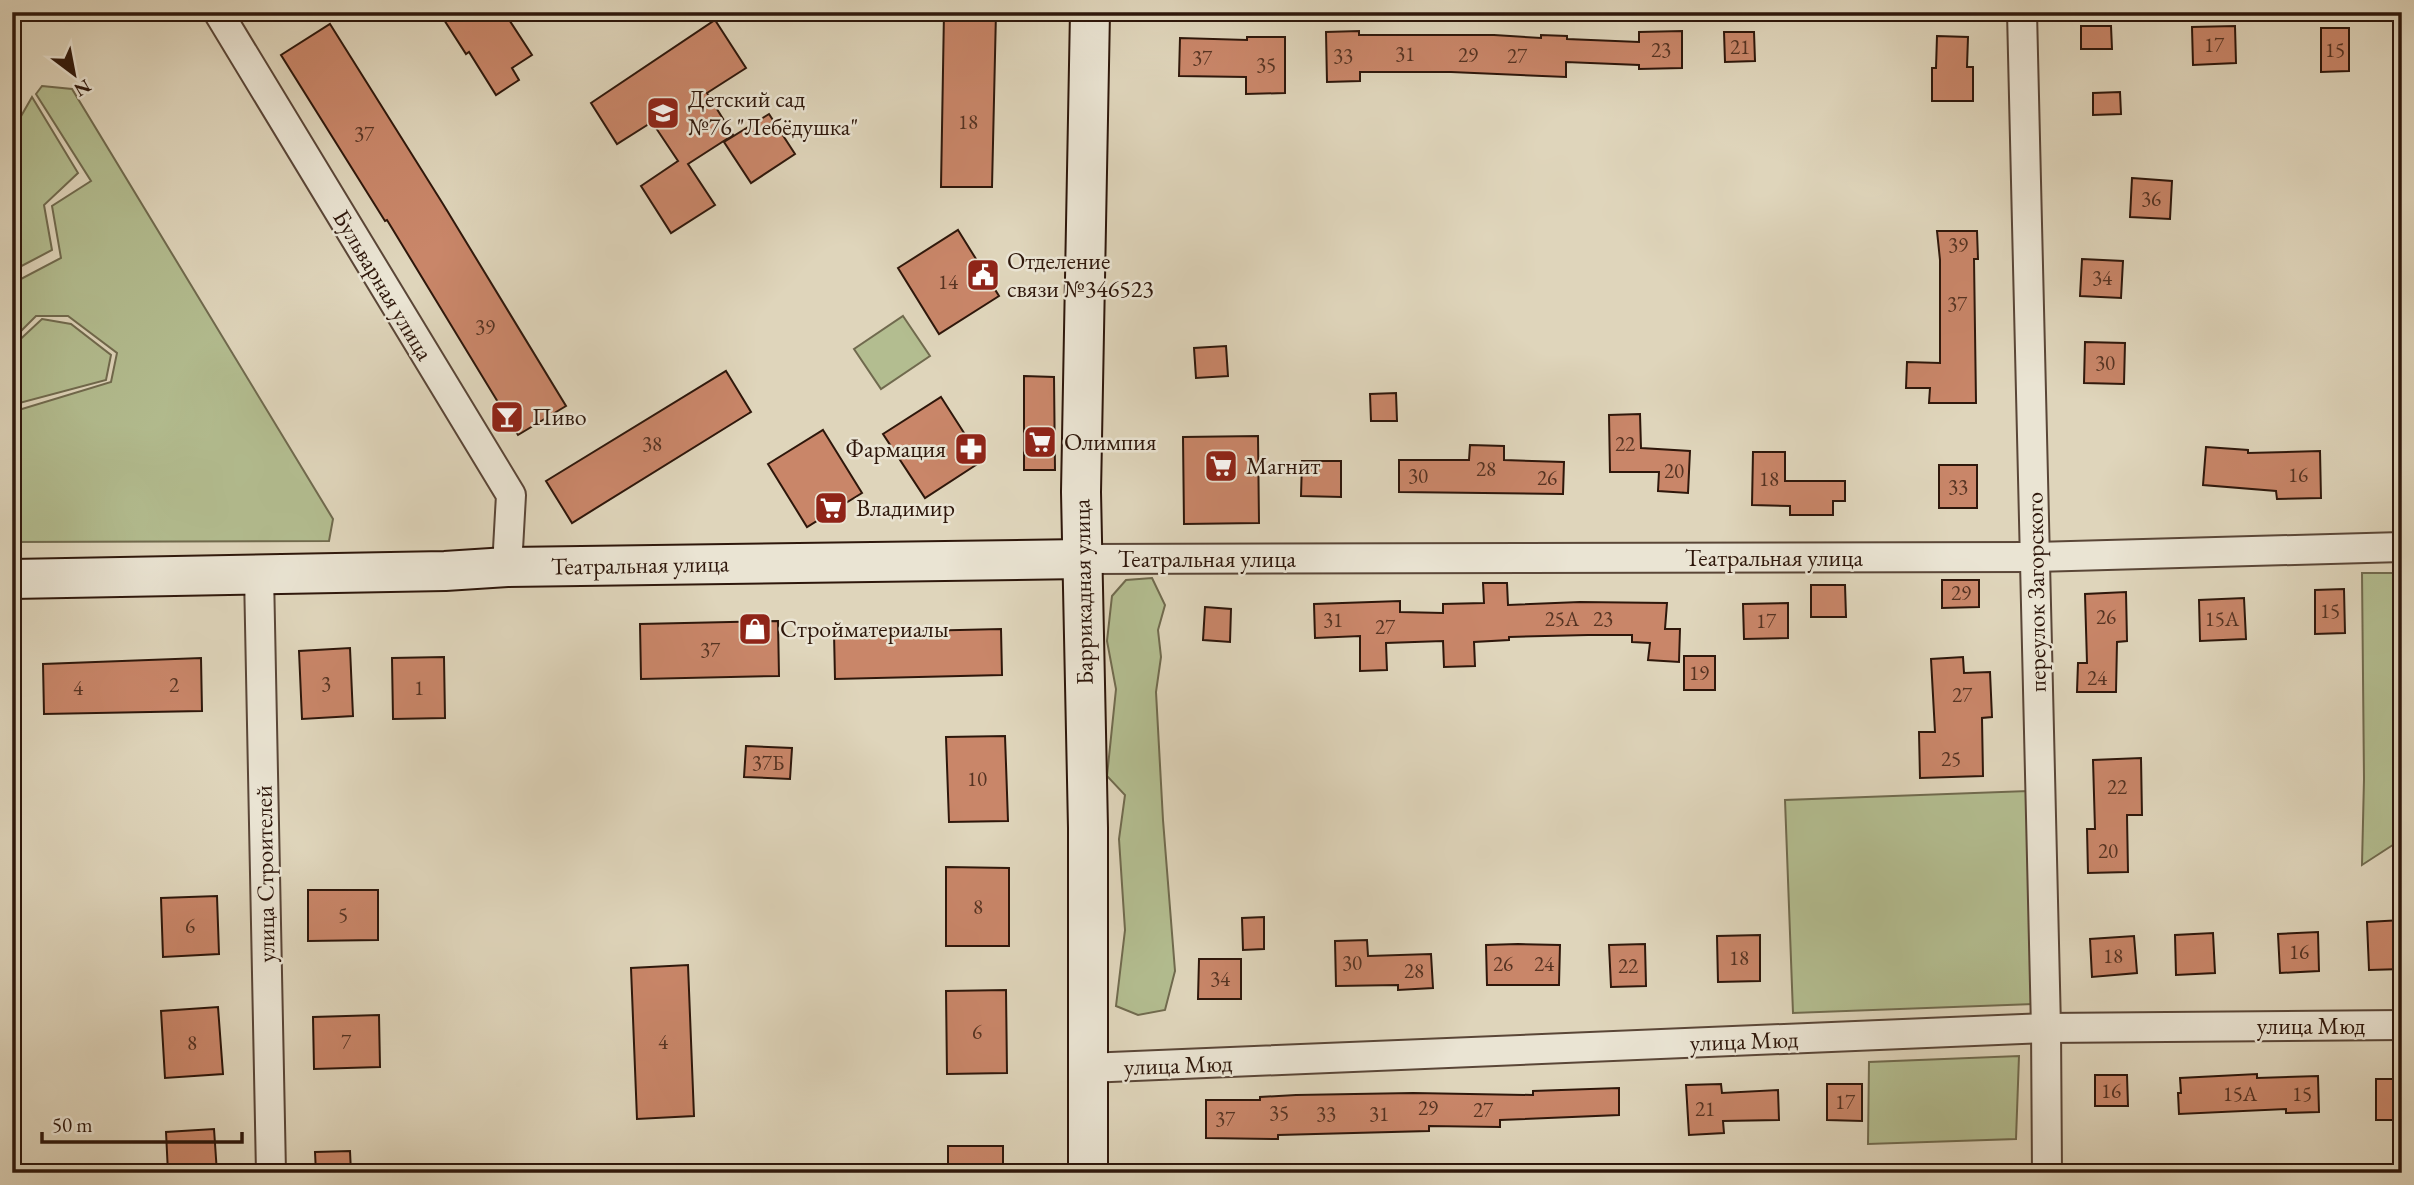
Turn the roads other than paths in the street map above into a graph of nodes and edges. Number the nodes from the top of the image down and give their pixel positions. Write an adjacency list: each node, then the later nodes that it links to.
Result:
1 (218, 12): 7 (street, Бульварная улица)
2 (1090, 12): 6 (main road, Баррикадная улица)
3 (2022, 12): 5 (street, переулок Загорского)
4 (2402, 547): 5 (street, Театральная улица)
5 (2035, 557): 6 (street, Театральная улица); 11 (street, переулок Загорского)
6 (1082, 559): 7 (main road, Театральная улица); 12 (main road, Баррикадная улица)
7 (507, 567): 8 (main road, Театральная улица)
8 (259, 575): 9 (main road, Театральная улица); 13 (street, улица Строителей)
9 (12, 579)
10 (2402, 1025): 11 (street, улица Мюд)
11 (2046, 1028): 12 (street, улица Мюд); 15 (street, переулок Загорского)
12 (1087, 1068): 14 (main road, Баррикадная улица)
13 (271, 1173)
14 (1088, 1173)
15 (2047, 1173)

